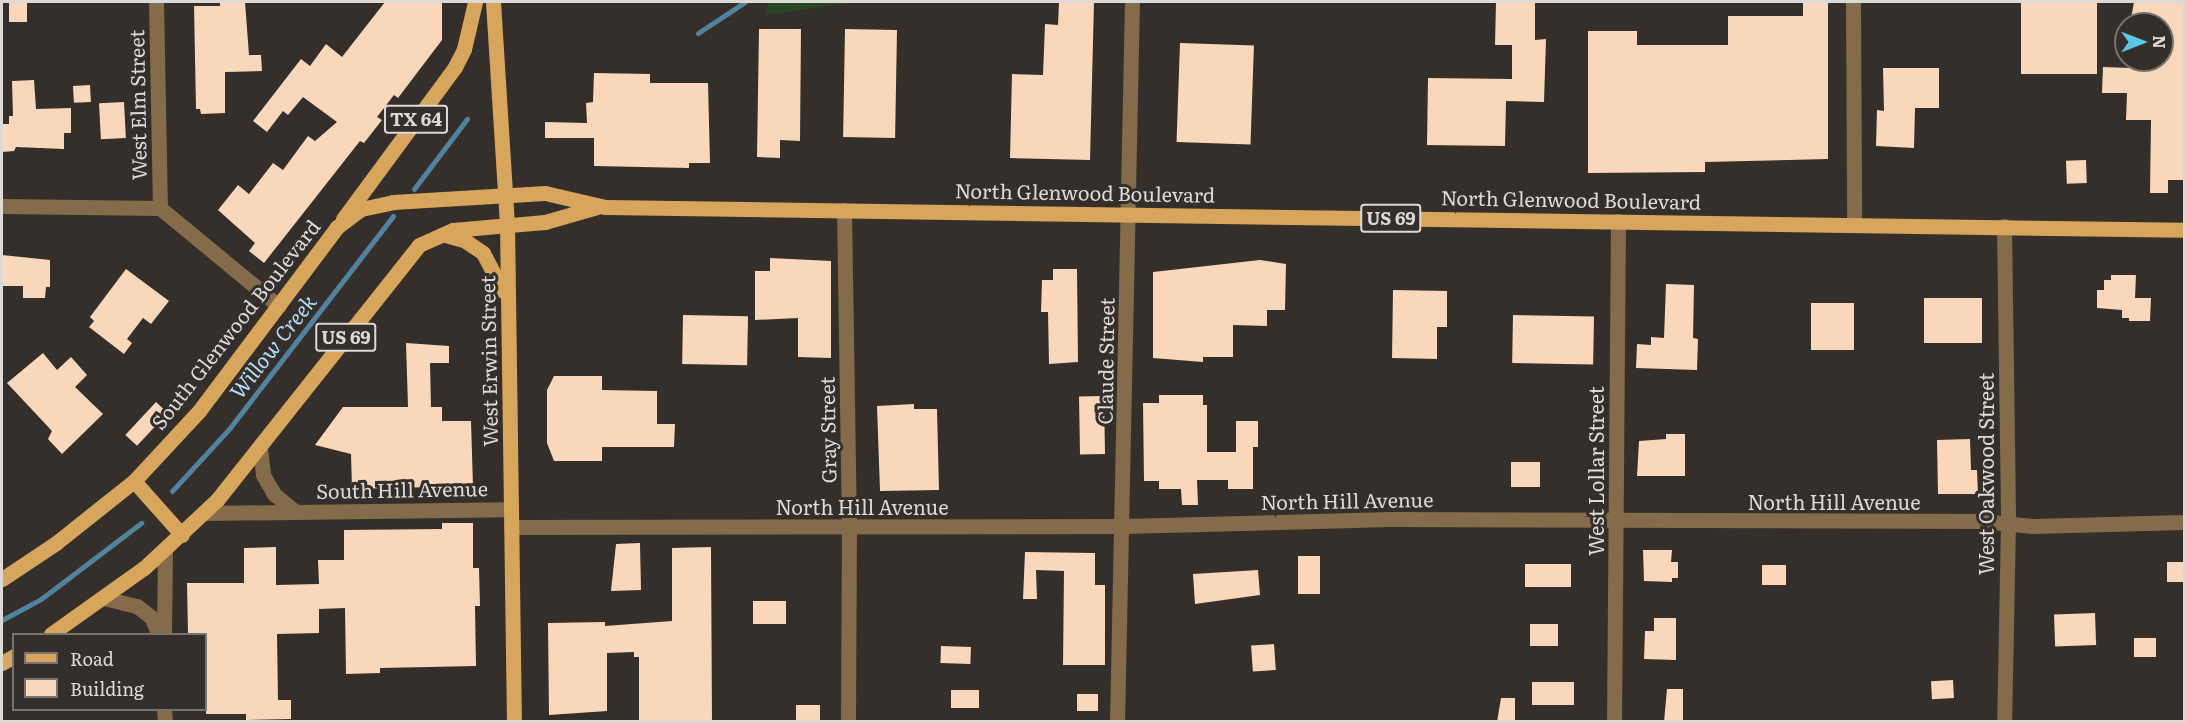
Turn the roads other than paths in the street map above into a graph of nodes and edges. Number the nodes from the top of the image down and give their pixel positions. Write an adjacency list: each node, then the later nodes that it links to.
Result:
1 (156, 2): 9 (street, West Elm Street)
2 (475, 2): 16 (main road, TX 64)
3 (492, 2): 6 (main road, West Erwin Street)
4 (1132, 2): 11 (street, Claude Street)
5 (1853, 2): 14 (street)
6 (506, 196): 8 (main road, North Glenwood Boulevard / US 69); 13 (main road, West Erwin Street); 16 (main road, South Glenwood Boulevard / US 69)
7 (2, 206): 9 (street)
8 (597, 207): 10 (main road, North Glenwood Boulevard / US 69); 13 (main road, North Glenwood Boulevard / US 69)
9 (160, 208): 19 (street)
10 (844, 210): 11 (main road, North Glenwood Boulevard / US 69); 31 (street, Gray Street)
11 (1128, 214): 12 (main road, North Glenwood Boulevard / US 69); 29 (street, Claude Street)
12 (1618, 221): 14 (main road, North Glenwood Boulevard / US 69); 28 (street, West Lollar Street)
13 (507, 223): 18 (main road, US 69); 20 (main road, West Erwin Street)
14 (1854, 224): 15 (main road, North Glenwood Boulevard / US 69)
15 (2004, 226): 17 (main road, North Glenwood Boulevard / US 69); 26 (street, West Oakwood Street)
16 (337, 227): 19 (main road, South Glenwood Boulevard / US 69)
17 (2184, 230)
18 (439, 234): 20 (main road); 21 (main road, US 69)
19 (279, 306): 22 (main road, South Glenwood Boulevard / US 69)
20 (508, 308): 23 (main road, West Erwin Street)
21 (260, 449): 24 (street, South Hill Avenue); 25 (main road, US 69)
22 (134, 481): 32 (main road); 34 (main road, South Glenwood Boulevard / US 69)
23 (510, 509): 24 (street, South Hill Avenue); 30 (main road, West Erwin Street)
24 (294, 511): 25 (street, South Hill Avenue)
25 (204, 513): 32 (main road, US 69)
26 (2008, 522): 27 (street, North Hill Avenue); 28 (street, North Hill Avenue); 43 (street, West Oakwood Street)
27 (2184, 522)
28 (1616, 523): 29 (street, North Hill Avenue); 42 (street, West Lollar Street)
29 (1124, 526): 31 (street, North Hill Avenue); 41 (street, Claude Street)
30 (511, 527): 31 (street, North Hill Avenue); 39 (main road, West Erwin Street)
31 (849, 528): 40 (street, Gray Street)
32 (182, 535): 33 (main road, US 69)
33 (165, 550): 35 (main road, US 69); 38 (street)
34 (2, 579)
35 (104, 598): 36 (main road, US 69); 37 (street)
36 (52, 633)
37 (159, 633)
38 (164, 633)
39 (514, 722)
40 (848, 722)
41 (1117, 722)
42 (1614, 722)
43 (2004, 722)

